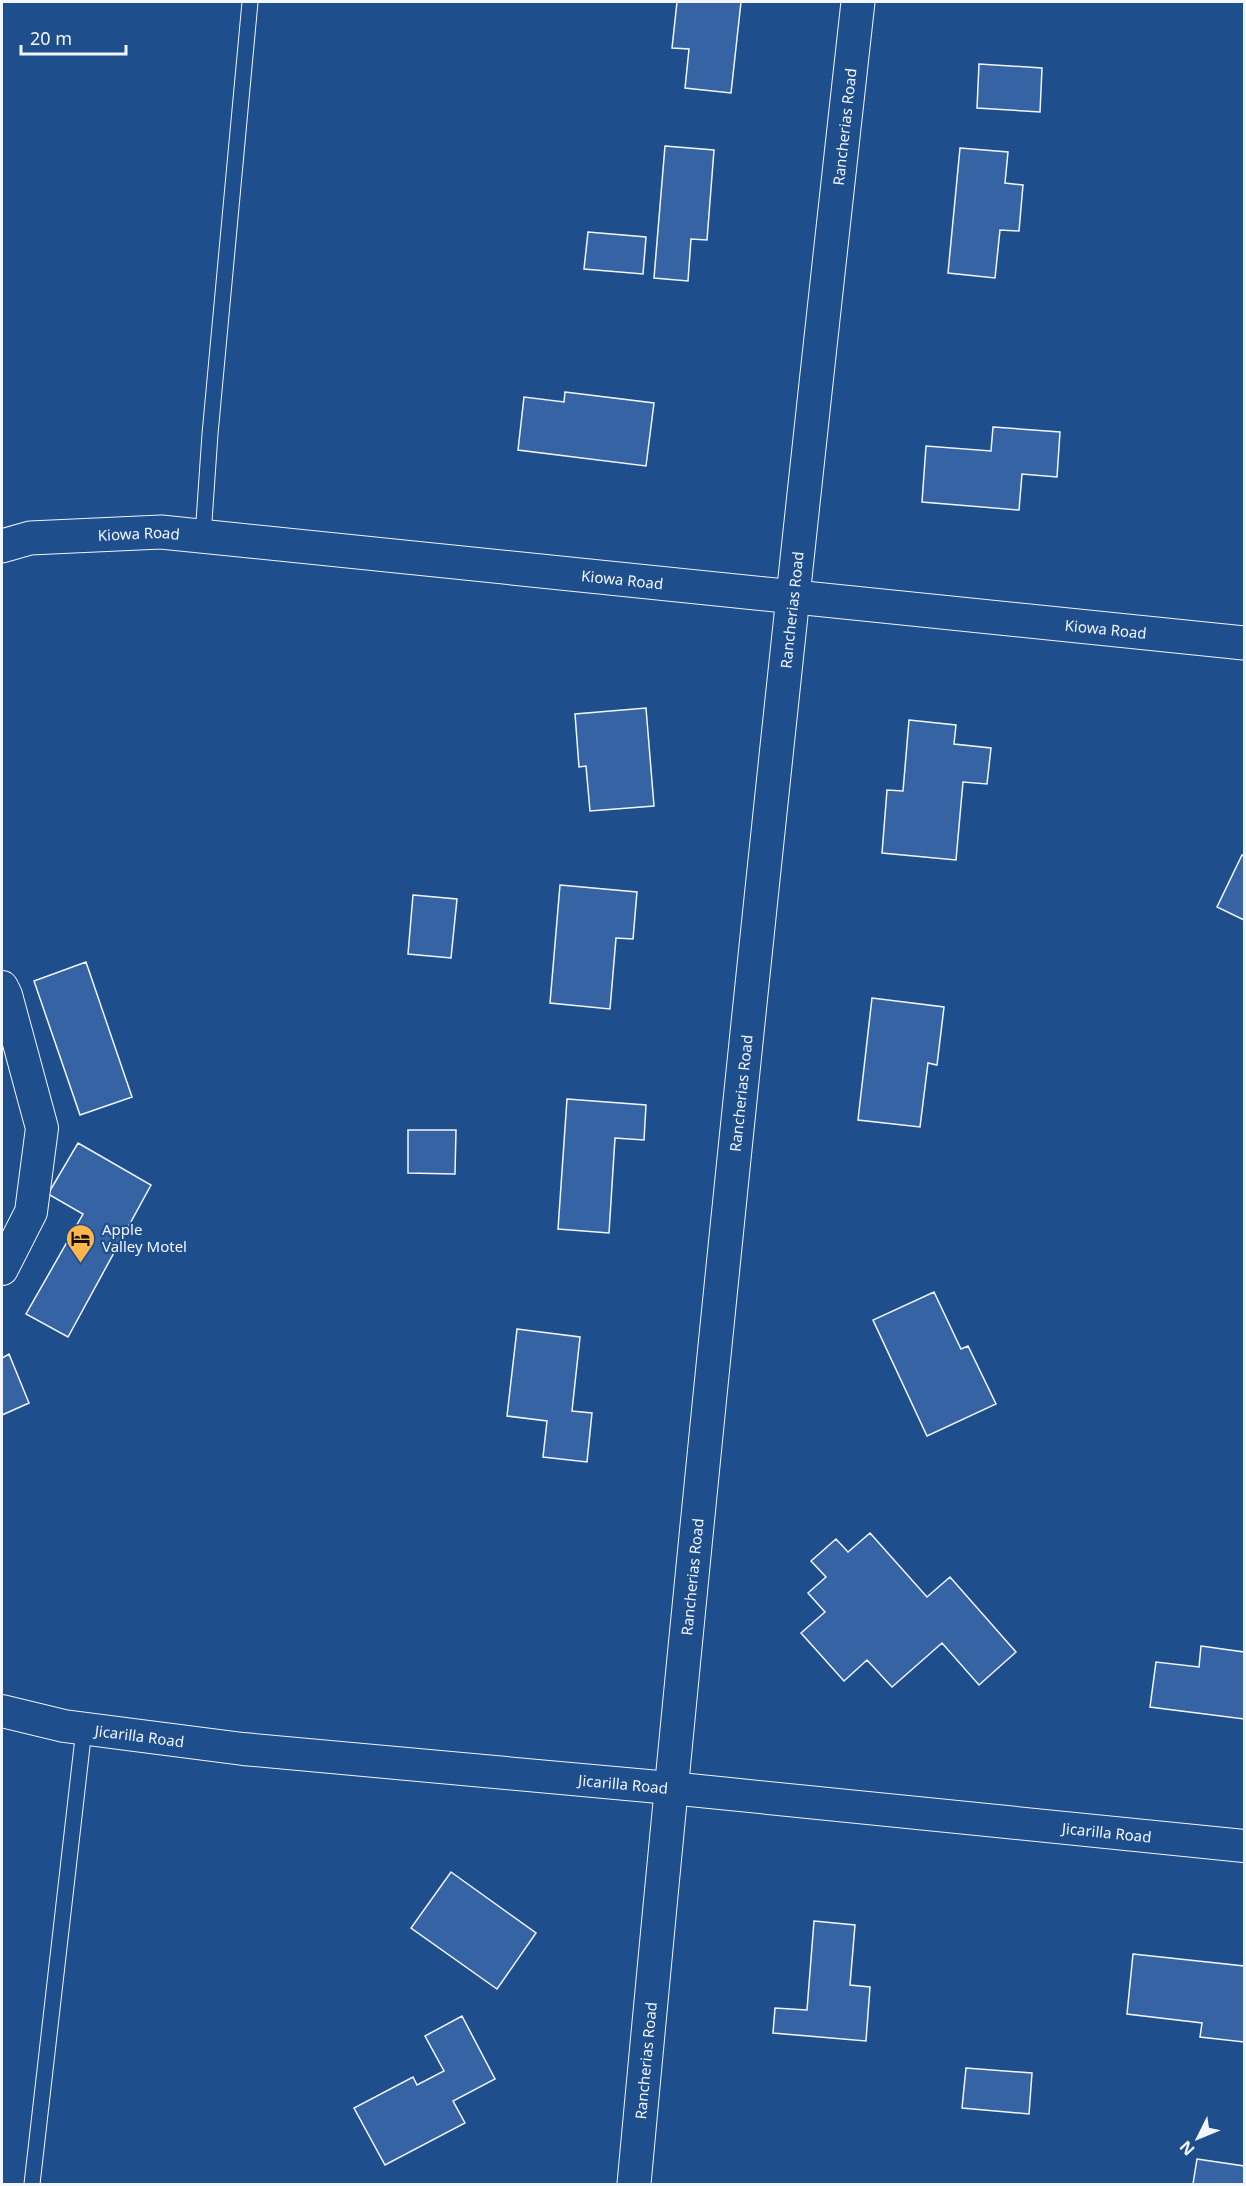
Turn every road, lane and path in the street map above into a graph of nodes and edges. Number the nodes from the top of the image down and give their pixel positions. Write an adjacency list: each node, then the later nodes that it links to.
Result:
1 (250, 2): 3 (lane)
2 (858, 2): 5 (street, Rancherias Road)
3 (203, 536): 4 (street, Kiowa Road); 5 (street, Kiowa Road)
4 (2, 546)
5 (792, 597): 6 (street, Kiowa Road); 11 (street, Rancherias Road)
6 (1245, 643)
7 (2, 987): 8 (street)
8 (2, 1269)
9 (2, 1711): 10 (street, Jicarilla Road)
10 (84, 1729): 11 (street, Jicarilla Road); 13 (lane)
11 (670, 1788): 12 (street, Jicarilla Road); 14 (street, Rancherias Road)
12 (1245, 1846)
13 (32, 2184)
14 (634, 2184)

